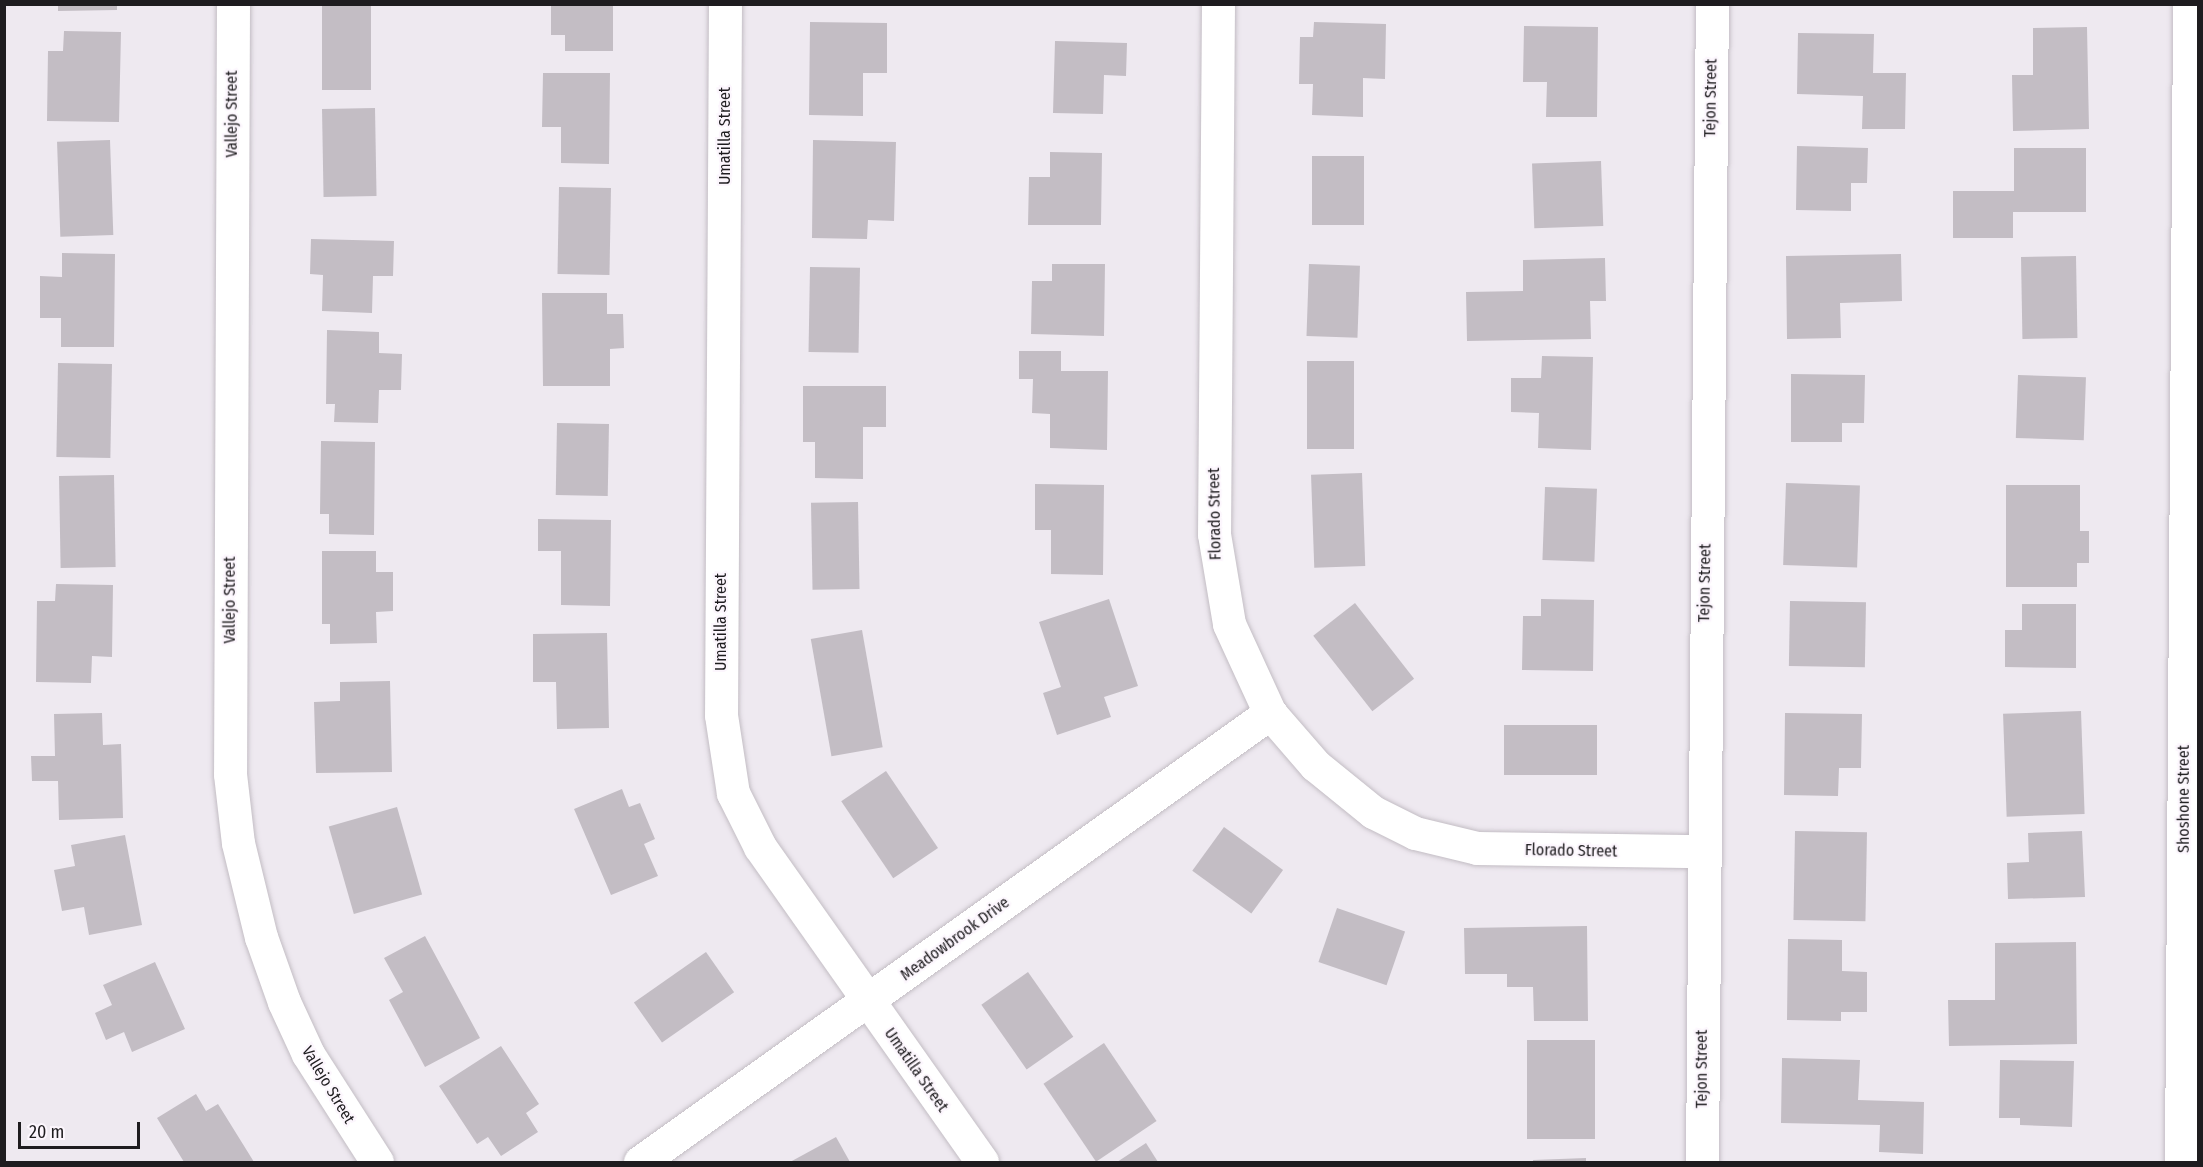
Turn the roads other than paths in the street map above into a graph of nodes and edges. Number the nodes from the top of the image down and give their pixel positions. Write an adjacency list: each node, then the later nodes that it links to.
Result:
1 (232, 4): 9 (street, Vallejo Street)
2 (725, 4): 8 (street, Umatilla Street)
3 (1218, 4): 6 (street, Florado Street)
4 (1712, 4): 7 (street, Tejon Street)
5 (2189, 4): 13 (street, Shoshone Street)
6 (1270, 713): 7 (street, Florado Street); 8 (street, Meadowbrook Drive)
7 (1702, 852): 12 (street, Tejon Street)
8 (867, 1002): 10 (street, Meadowbrook Drive); 11 (street, Umatilla Street)
9 (377, 1162)
10 (640, 1162)
11 (982, 1162)
12 (1702, 1162)
13 (2181, 1162)

